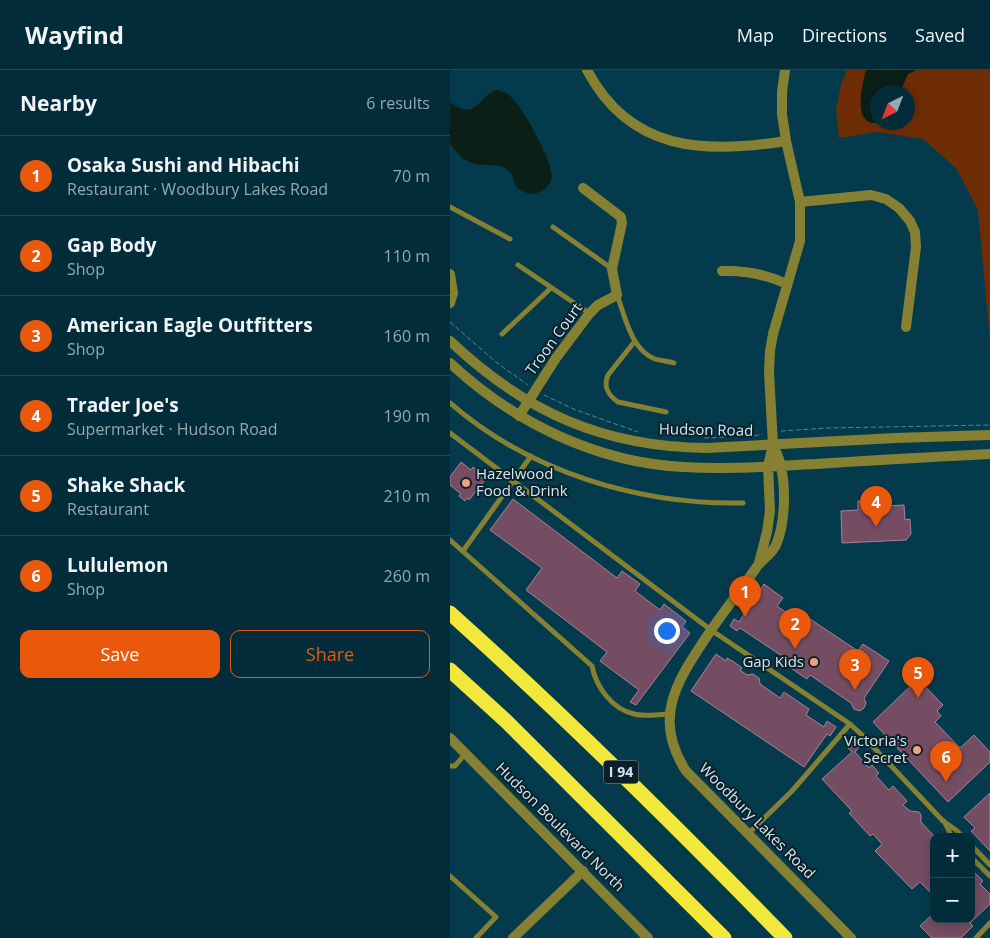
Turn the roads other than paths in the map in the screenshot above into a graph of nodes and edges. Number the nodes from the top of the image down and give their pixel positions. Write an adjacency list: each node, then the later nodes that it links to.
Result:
1 (587, 70): 3 (street)
2 (785, 70): 3 (street)
3 (786, 141): 5 (street)
4 (583, 188): 10 (street)
5 (800, 202): 13 (street); 18 (street)
6 (450, 207): 8 (lane)
7 (553, 227): 10 (lane)
8 (510, 239)
9 (518, 266): 14 (lane)
10 (612, 269): 15 (street)
11 (722, 271): 13 (street)
12 (450, 274): 16 (street)
13 (787, 284): 30 (street)
14 (551, 288): 17 (lane); 19 (lane)
15 (617, 295): 17 (street, Troon Court); 21 (lane)
16 (450, 304)
17 (590, 314): 24 (street, Troon Court)
18 (906, 327)
19 (502, 334)
20 (450, 341): 24 (street, Hudson Road)
21 (635, 341): 23 (lane); 26 (lane)
22 (450, 363): 27 (street)
23 (674, 363)
24 (528, 402): 27 (street, Troon Court); 30 (street, Hudson Road)
25 (450, 403): 32 (lane)
26 (666, 412)
27 (519, 416): 33 (street)
28 (450, 433): 35 (lane)
29 (990, 435): 30 (street, Hudson Road)
30 (773, 446): 33 (street); 34 (street, Woodbury Lakes Road)
31 (990, 454): 34 (street)
32 (531, 456): 35 (lane); 36 (lane)
33 (768, 466): 34 (street); 39 (street)
34 (781, 466): 39 (street, Woodbury Lakes Road)
35 (514, 481): 38 (lane); 41 (lane)
36 (743, 503)
37 (450, 540): 38 (lane)
38 (462, 551): 43 (lane)
39 (759, 564): 41 (street, Woodbury Lakes Road)
40 (450, 613): 63 (highway, I 94)
41 (711, 630): 43 (street, Woodbury Lakes Road); 44 (lane)
42 (450, 670): 62 (highway)
43 (670, 714): 51 (street, Woodbury Lakes Road)
44 (850, 724): 48 (lane); 51 (lane)
45 (450, 738): 46 (street, Hudson Boulevard North)
46 (466, 754): 47 (lane); 55 (street, Hudson Boulevard North)
47 (450, 766)
48 (943, 821): 49 (lane); 50 (lane)
49 (950, 833)
50 (958, 833)
51 (748, 834): 64 (street, Woodbury Lakes Road)
52 (975, 849): 54 (lane)
53 (975, 860): 57 (lane)
54 (990, 865)
55 (583, 871): 60 (street); 61 (street, Hudson Boulevard North)
56 (450, 876): 59 (lane)
57 (990, 876)
58 (990, 923): 65 (lane)
59 (476, 938)
60 (513, 938)
61 (648, 938)
62 (724, 938)
63 (785, 938)
64 (851, 938)
65 (976, 938)

